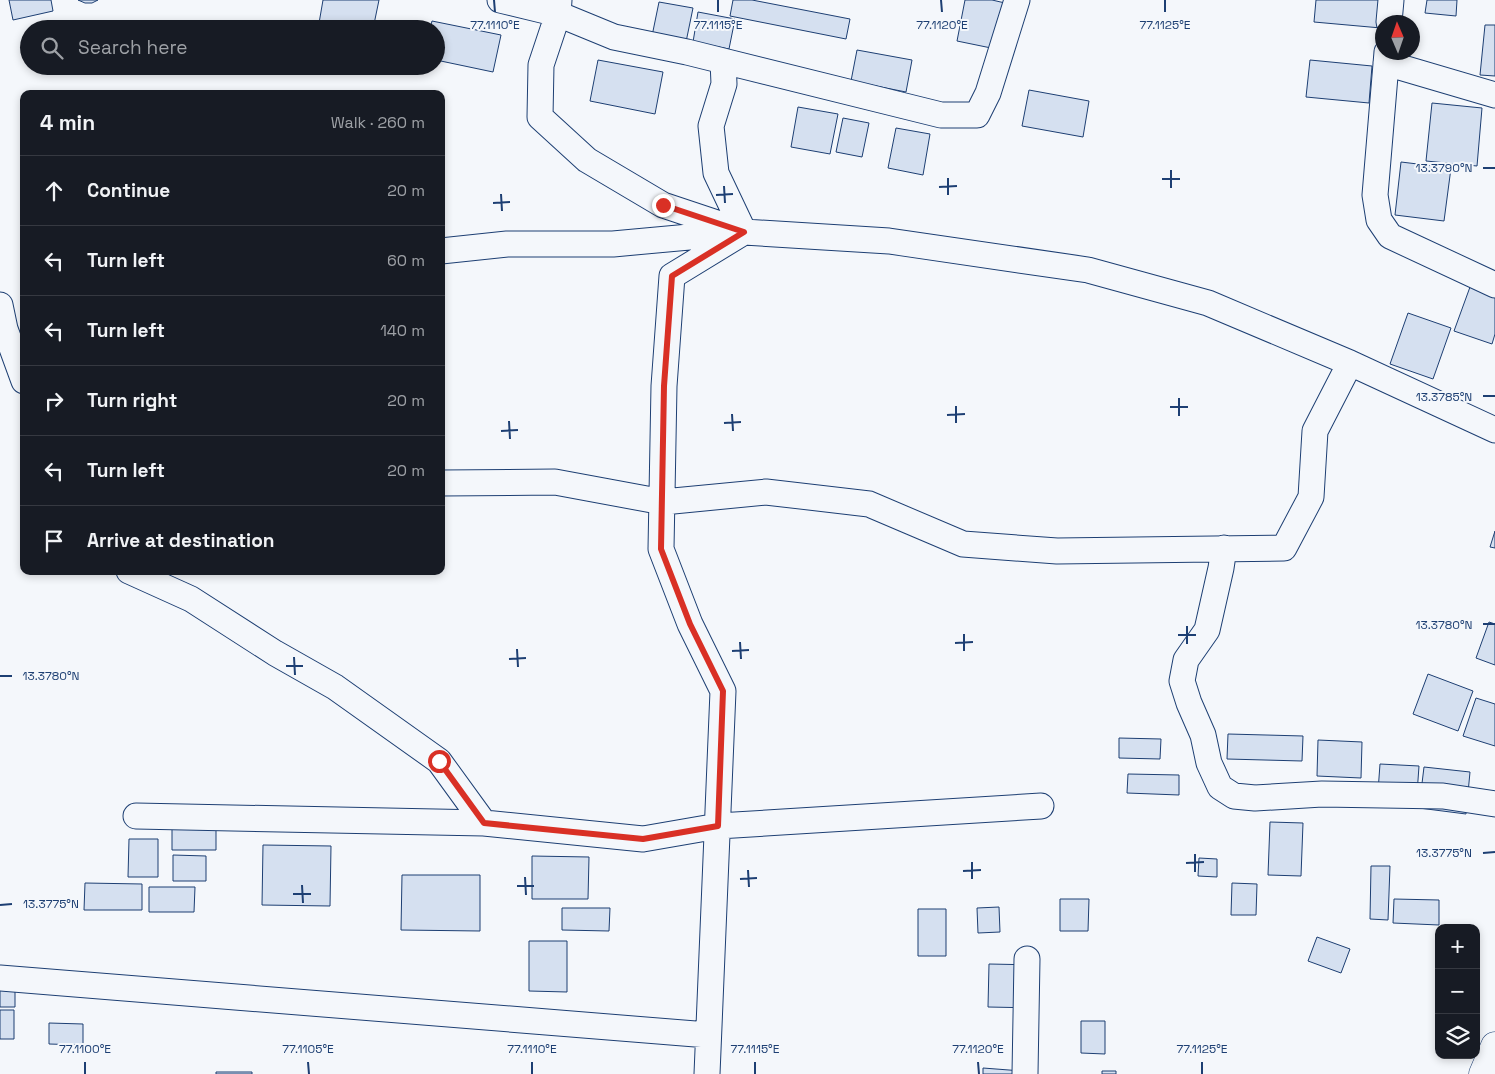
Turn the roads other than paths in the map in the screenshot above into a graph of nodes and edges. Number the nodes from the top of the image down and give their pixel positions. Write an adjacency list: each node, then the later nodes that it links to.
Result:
1 (500, 0): 4 (street)
2 (1018, 0): 8 (street)
3 (1391, 0): 5 (street)
4 (558, 7): 8 (street); 10 (street)
5 (1390, 15)
6 (1386, 60): 12 (street)
7 (1392, 60): 9 (street)
8 (723, 61): 10 (street)
9 (1495, 95)
10 (744, 232): 11 (street); 14 (street); 18 (street)
11 (445, 251)
12 (1495, 285)
13 (7, 323): 15 (street)
14 (1350, 364): 16 (street); 19 (street)
15 (20, 367)
16 (1495, 430)
17 (445, 483): 18 (street)
18 (663, 502): 19 (street); 25 (street)
19 (1224, 548): 21 (street)
20 (137, 575): 24 (street)
21 (1495, 804)
22 (1041, 806): 25 (street)
23 (136, 816): 24 (street)
24 (484, 823): 25 (street)
25 (718, 826): 28 (street)
26 (1027, 960): 31 (street)
27 (0, 978): 28 (street)
28 (708, 1034): 30 (street)
29 (1495, 1046): 32 (main road)
30 (707, 1074)
31 (1025, 1074)
32 (1483, 1074)

